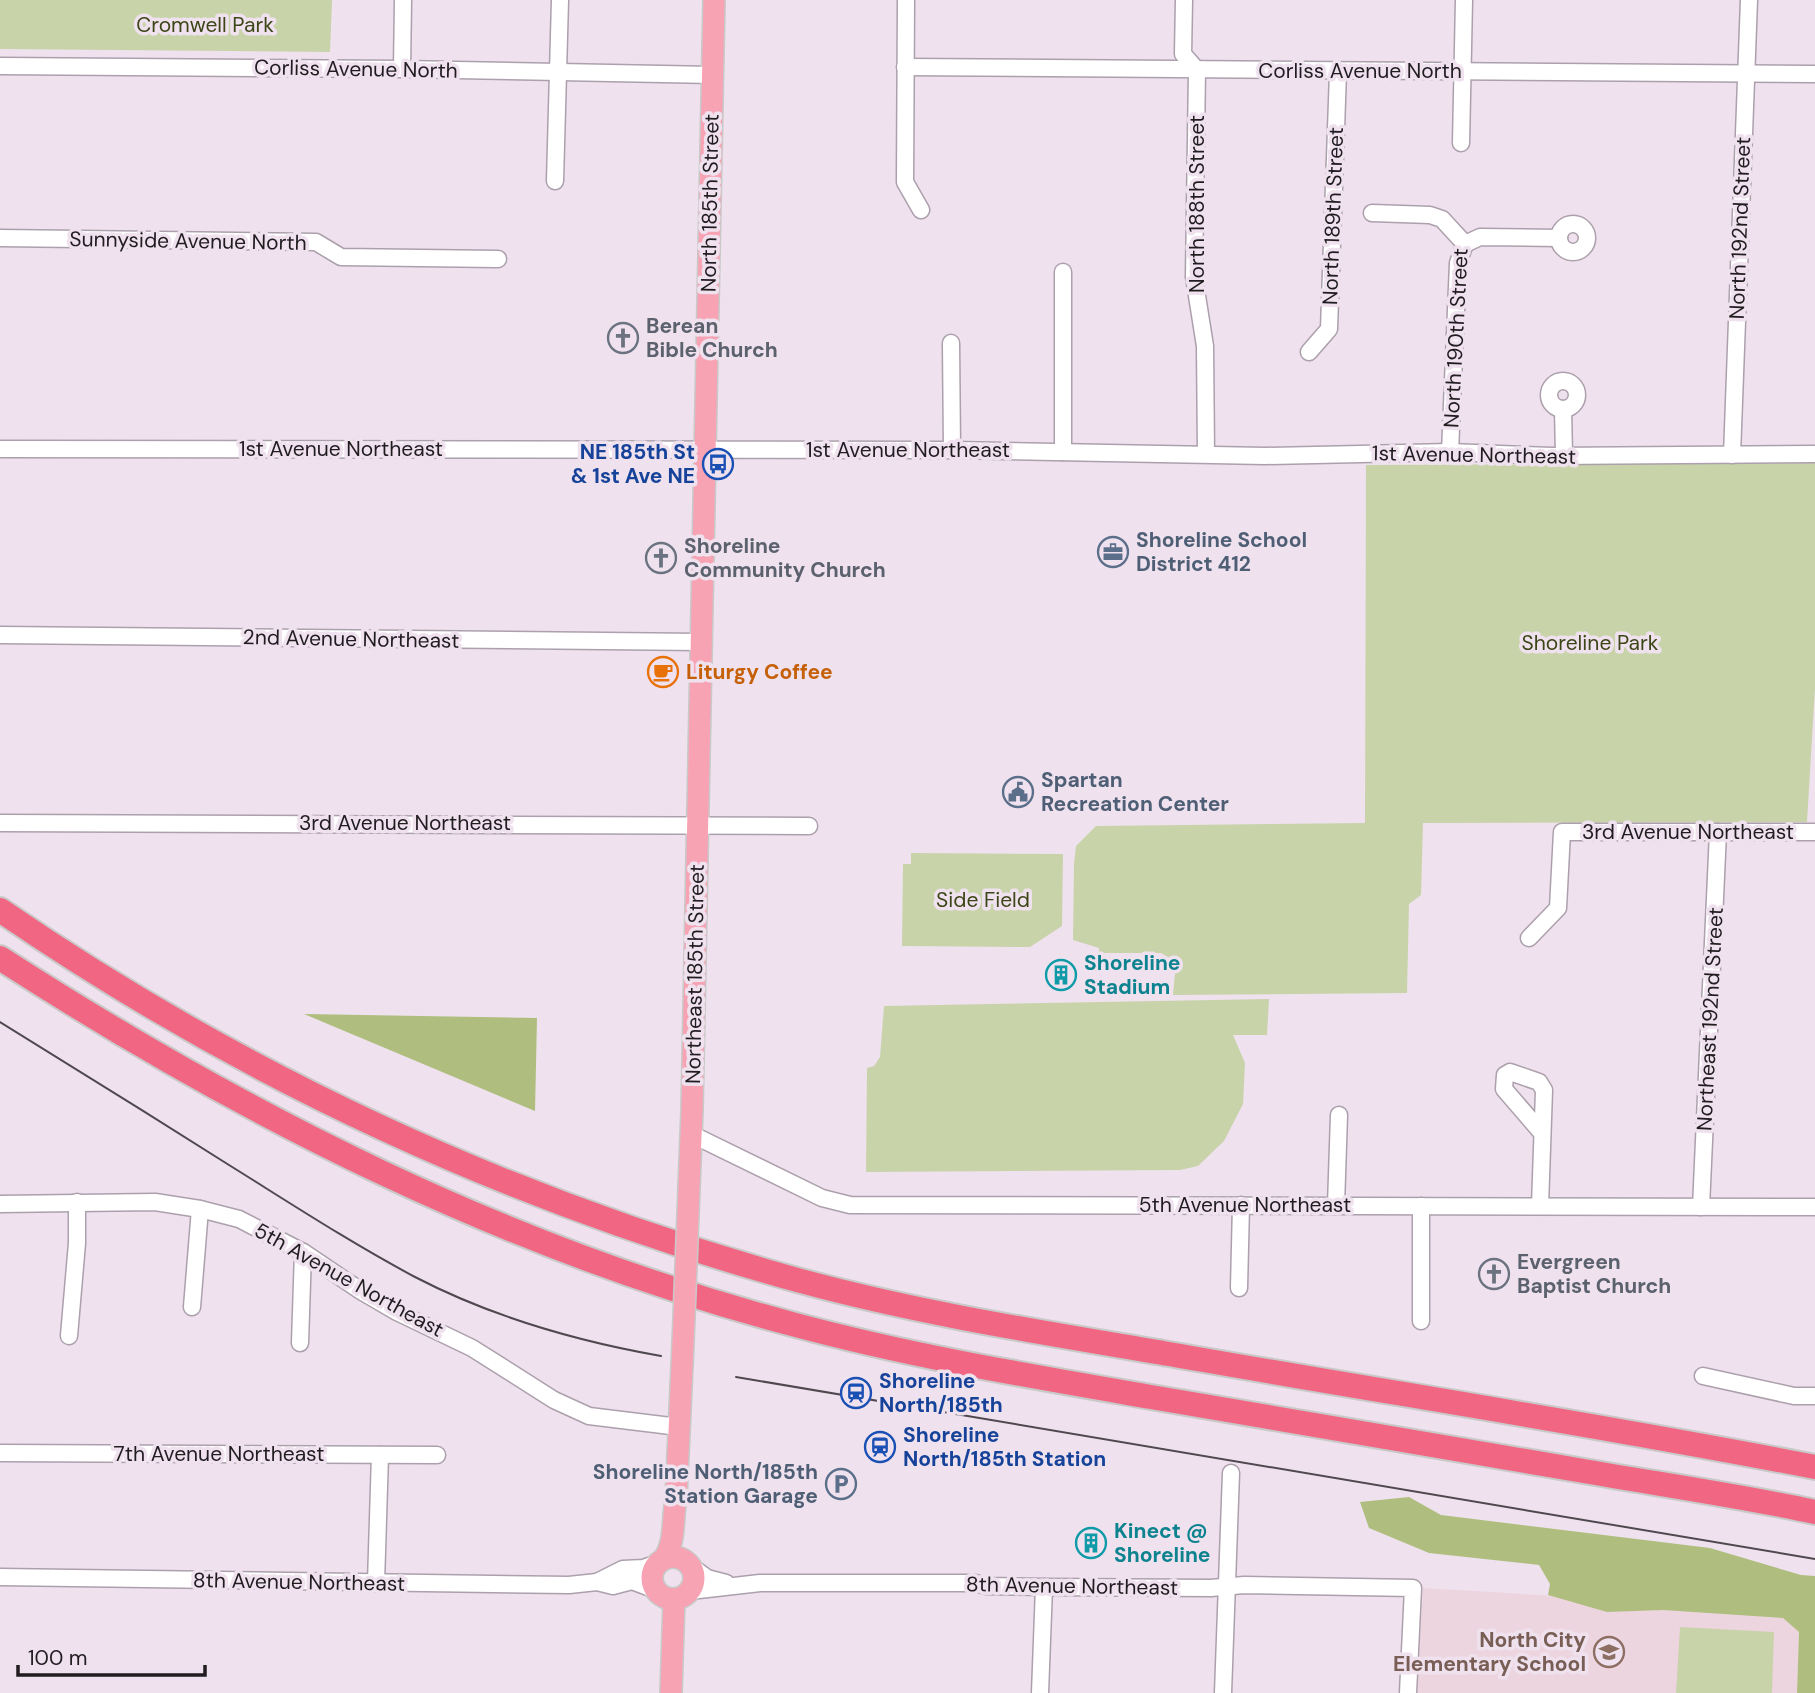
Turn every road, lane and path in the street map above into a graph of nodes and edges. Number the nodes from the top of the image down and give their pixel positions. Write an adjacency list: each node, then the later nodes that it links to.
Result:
1 (403, 0): 10 (street)
2 (560, 0): 14 (street)
3 (714, 0): 17 (main road, North 185th Street)
4 (906, 0): 9 (street)
5 (1184, 0): 11 (street, North 188th Street)
6 (1464, 0): 12 (street)
7 (1749, 0): 15 (street, North 192nd Street)
8 (0, 66): 10 (street, Corliss Avenue North)
9 (905, 67): 11 (street, Corliss Avenue North); 20 (street)
10 (402, 69): 14 (street, Corliss Avenue North)
11 (1197, 70): 13 (street, Corliss Avenue North); 35 (street, North 188th Street)
12 (1463, 71): 13 (street, Corliss Avenue North); 15 (street, Corliss Avenue North); 18 (street)
13 (1338, 72): 28 (street, North 189th Street)
14 (558, 73): 17 (street, Corliss Avenue North); 19 (street)
15 (1746, 73): 16 (street, Corliss Avenue North); 37 (street, North 192nd Street)
16 (1815, 74)
17 (713, 75): 31 (main road, North 185th Street)
18 (1461, 144)
19 (555, 181)
20 (920, 210)
21 (1372, 213): 24 (street, North 190th Street)
22 (0, 238): 25 (street, Sunnyside Avenue North)
23 (1559, 238): 24 (street)
24 (1465, 244): 34 (street, North 190th Street)
25 (498, 259)
26 (1063, 272): 33 (street)
27 (951, 343): 32 (street)
28 (1308, 352)
29 (1563, 410): 38 (street)
30 (0, 449): 31 (street, 1st Avenue Northeast)
31 (705, 449): 32 (street, 1st Avenue Northeast); 40 (main road, Northeast 185th Street)
32 (952, 450): 33 (street, 1st Avenue Northeast)
33 (1063, 452): 35 (street, 1st Avenue Northeast)
34 (1450, 452): 35 (street, 1st Avenue Northeast); 38 (street, 1st Avenue Northeast)
35 (1206, 454)
36 (1815, 454): 37 (street, 1st Avenue Northeast)
37 (1732, 455): 38 (street, 1st Avenue Northeast)
38 (1564, 456)
39 (0, 635): 40 (street, 2nd Avenue Northeast)
40 (701, 642): 42 (main road, Northeast 185th Street)
41 (0, 823): 42 (street, 3rd Avenue Northeast)
42 (698, 825): 43 (street, 3rd Avenue Northeast); 53 (main road, Northeast 185th Street)
43 (809, 826)
44 (1718, 832): 45 (street, 3rd Avenue Northeast); 47 (street, 3rd Avenue Northeast); 60 (street, Northeast 192nd Street)
45 (1815, 832)
46 (0, 910): 75 (highway)
47 (1529, 938)
48 (0, 958): 50 (highway)
49 (0, 979): 50 (highway)
50 (110, 1027): 78 (highway)
51 (1339, 1115): 57 (street)
52 (1542, 1133): 59 (street)
53 (691, 1134): 56 (street, 5th Avenue Northeast); 71 (main road, Northeast 185th Street, bridge)
54 (77, 1202): 55 (street, 5th Avenue Northeast); 62 (street, 5th Avenue Northeast); 67 (street)
55 (0, 1204)
56 (1241, 1205): 57 (street, 5th Avenue Northeast); 64 (street)
57 (1336, 1205): 58 (street, 5th Avenue Northeast)
58 (1420, 1206): 59 (street, 5th Avenue Northeast); 66 (street)
59 (1540, 1206): 60 (street, 5th Avenue Northeast)
60 (1701, 1207): 61 (street, 5th Avenue Northeast)
61 (1815, 1207)
62 (200, 1209): 63 (street, 5th Avenue Northeast); 65 (street)
63 (303, 1252): 68 (street); 71 (street, 5th Avenue Northeast)
64 (1239, 1289)
65 (192, 1307)
66 (1421, 1321)
67 (69, 1336)
68 (300, 1343)
69 (1703, 1376): 70 (street)
70 (1815, 1396)
71 (679, 1427): 77 (main road, Northeast 185th Street)
72 (0, 1453): 73 (street, 7th Avenue Northeast)
73 (380, 1455): 74 (street, 7th Avenue Northeast); 82 (street)
74 (437, 1455)
75 (1815, 1467)
76 (1231, 1473): 85 (street)
77 (676, 1499): 79 (main road, Northeast 185th Street); 80 (main road, Northeast 185th Street)
78 (1815, 1512)
79 (661, 1561): 80 (main road); 83 (street, 8th Avenue Northeast); 87 (main road)
80 (690, 1565): 84 (street, 8th Avenue Northeast); 87 (main road)
81 (0, 1577): 82 (street, 8th Avenue Northeast)
82 (376, 1583): 83 (street, 8th Avenue Northeast)
83 (597, 1583): 87 (street, 8th Avenue Northeast)
84 (731, 1584): 86 (street, 8th Avenue Northeast); 87 (street, 8th Avenue Northeast)
85 (1227, 1586): 86 (street, 8th Avenue Northeast); 90 (street); 91 (street, 8th Avenue Northeast)
86 (1044, 1587): 89 (street)
87 (673, 1593): 88 (main road)
88 (671, 1693)
89 (1040, 1693)
90 (1223, 1693)
91 (1408, 1693)

